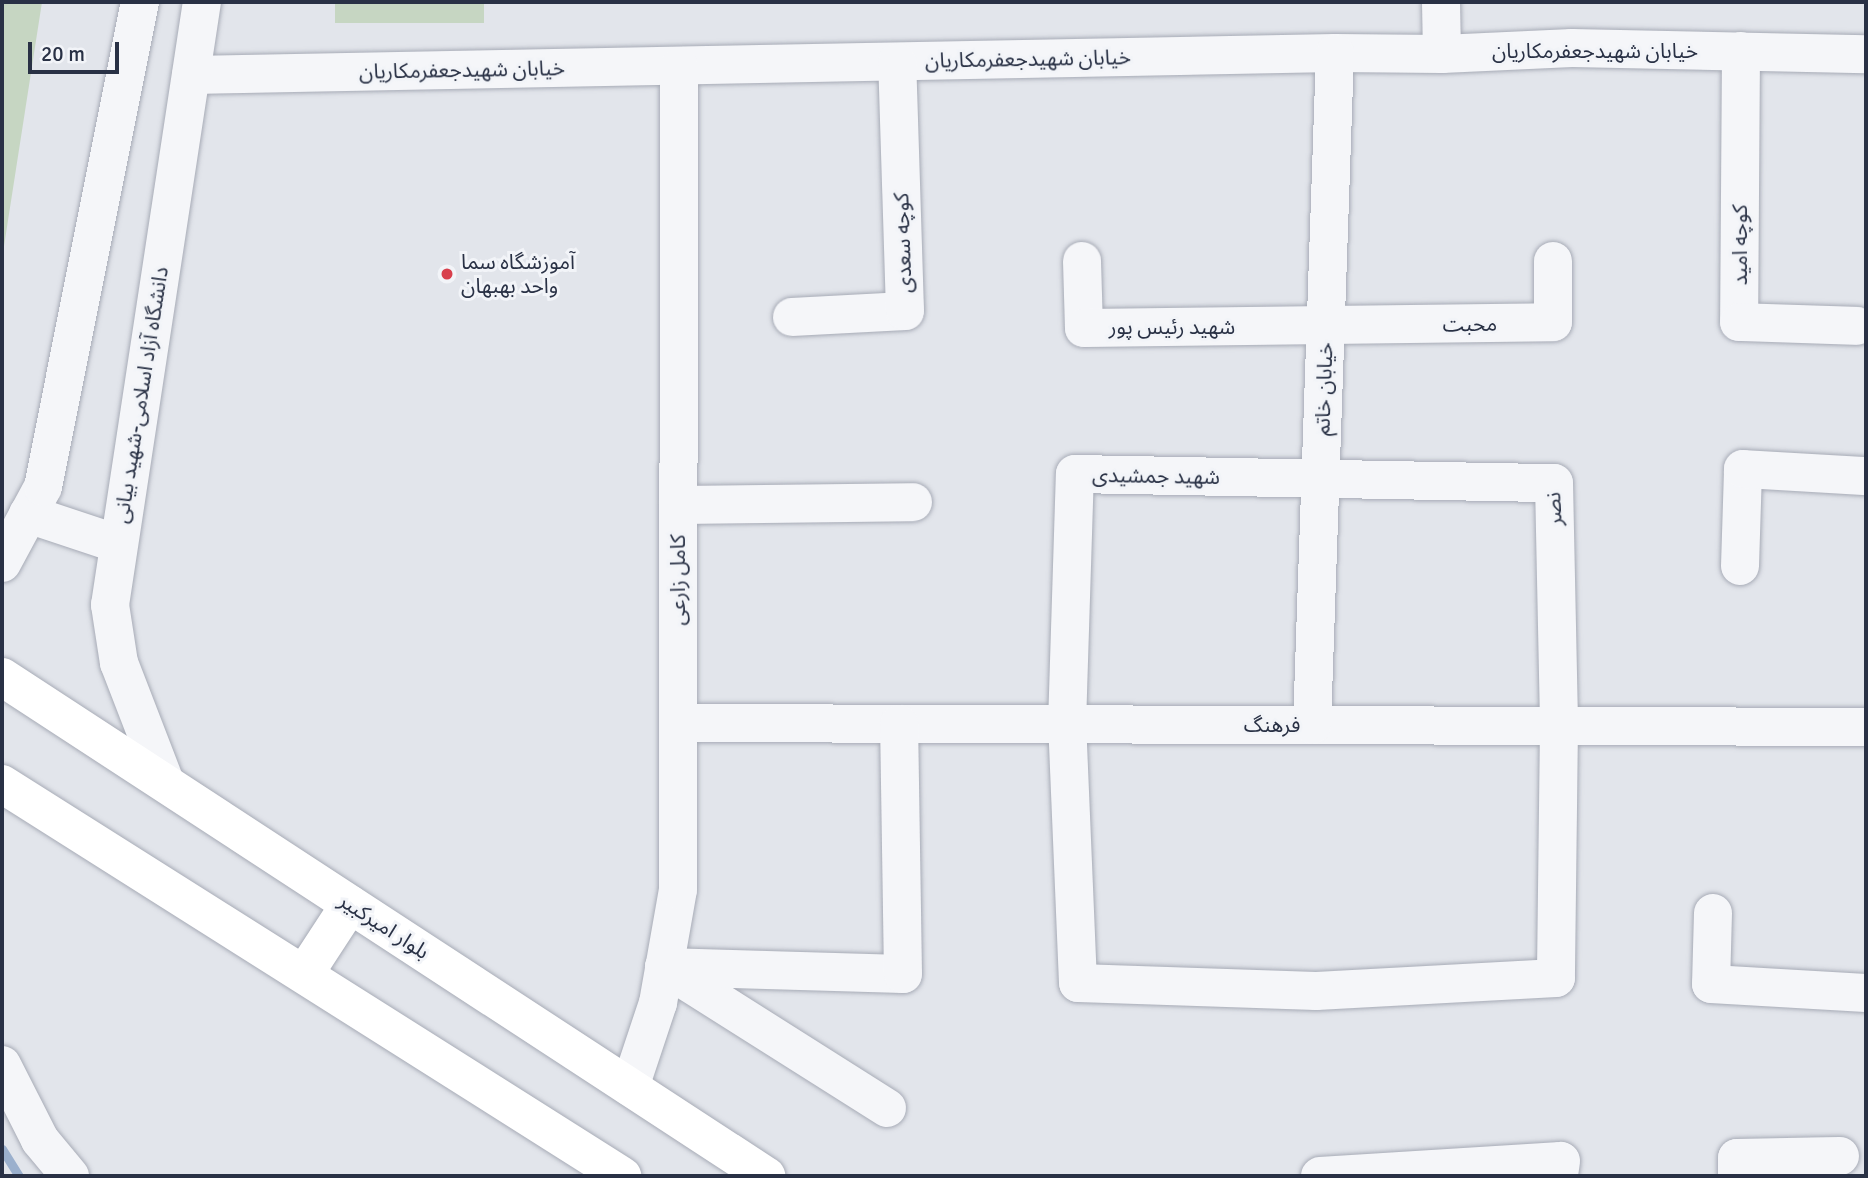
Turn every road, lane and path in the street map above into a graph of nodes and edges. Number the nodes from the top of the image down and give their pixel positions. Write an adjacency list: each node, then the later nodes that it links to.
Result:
1 (140, 2): 20 (street)
2 (202, 2): 10 (street, دانشگاه آزاد اسلامی-شهید بیانی)
3 (1441, 2): 6 (street)
4 (1741, 51): 6 (street, خیابان شهیدجعفرمکاریان); 7 (street, خیابان شهیدجعفرمکاریان); 15 (street, کوچه امید)
5 (1335, 53): 6 (street, خیابان شهیدجعفرمکاریان); 8 (street, خیابان شهیدجعفرمکاریان); 14 (street, خیابان خاتم)
6 (1441, 54)
7 (1866, 54)
8 (898, 62): 9 (street, خیابان شهیدجعفرمکاریان); 13 (street, کوچه سعدی)
9 (680, 66): 10 (street, خیابان شهیدجعفرمکاریان); 19 (street, کامل زارعی)
10 (191, 75): 21 (street, دانشگاه آزاد اسلامی-شهید بیانی)
11 (1082, 261): 14 (street, شهید رئیس پور)
12 (1553, 261): 14 (street, محبت)
13 (792, 317)
14 (1327, 326): 17 (street, خیابان خاتم)
15 (1857, 326)
16 (1866, 476): 23 (street)
17 (1320, 480): 27 (street, شهید جمشیدی); 28 (street, خیابان خاتم); 29 (street, نصر)
18 (913, 502): 19 (street)
19 (678, 505): 25 (street, کامل زارعی)
20 (28, 514): 21 (street); 22 (street)
21 (118, 544): 31 (street, دانشگاه آزاد اسلامی-شهید بیانی)
22 (2, 563)
23 (1740, 566)
24 (2, 677): 31 (main road, بلوار امیرکبیر)
25 (678, 723): 26 (street, فرهنگ); 35 (street, کامل زارعی)
26 (899, 724): 27 (street, فرهنگ); 35 (street)
27 (1067, 724): 28 (street, فرهنگ); 29 (street)
28 (1311, 725): 29 (street, فرهنگ)
29 (1559, 726): 30 (street, فرهنگ)
30 (1866, 726)
31 (165, 782): 33 (main road, بلوار امیرکبیر)
32 (2, 784): 36 (main road)
33 (350, 904): 36 (main road); 39 (main road, بلوار امیرکبیر)
34 (1713, 913): 37 (street)
35 (664, 967): 39 (street, کامل زارعی); 40 (street)
36 (305, 974): 43 (main road)
37 (1866, 993)
38 (2, 1065): 42 (street)
39 (630, 1087): 44 (main road, بلوار امیرکبیر)
40 (887, 1108)
41 (1840, 1156): 47 (street)
42 (70, 1176)
43 (622, 1176)
44 (766, 1176)
45 (1320, 1176): 46 (street)
46 (1559, 1176)
47 (1737, 1176)

